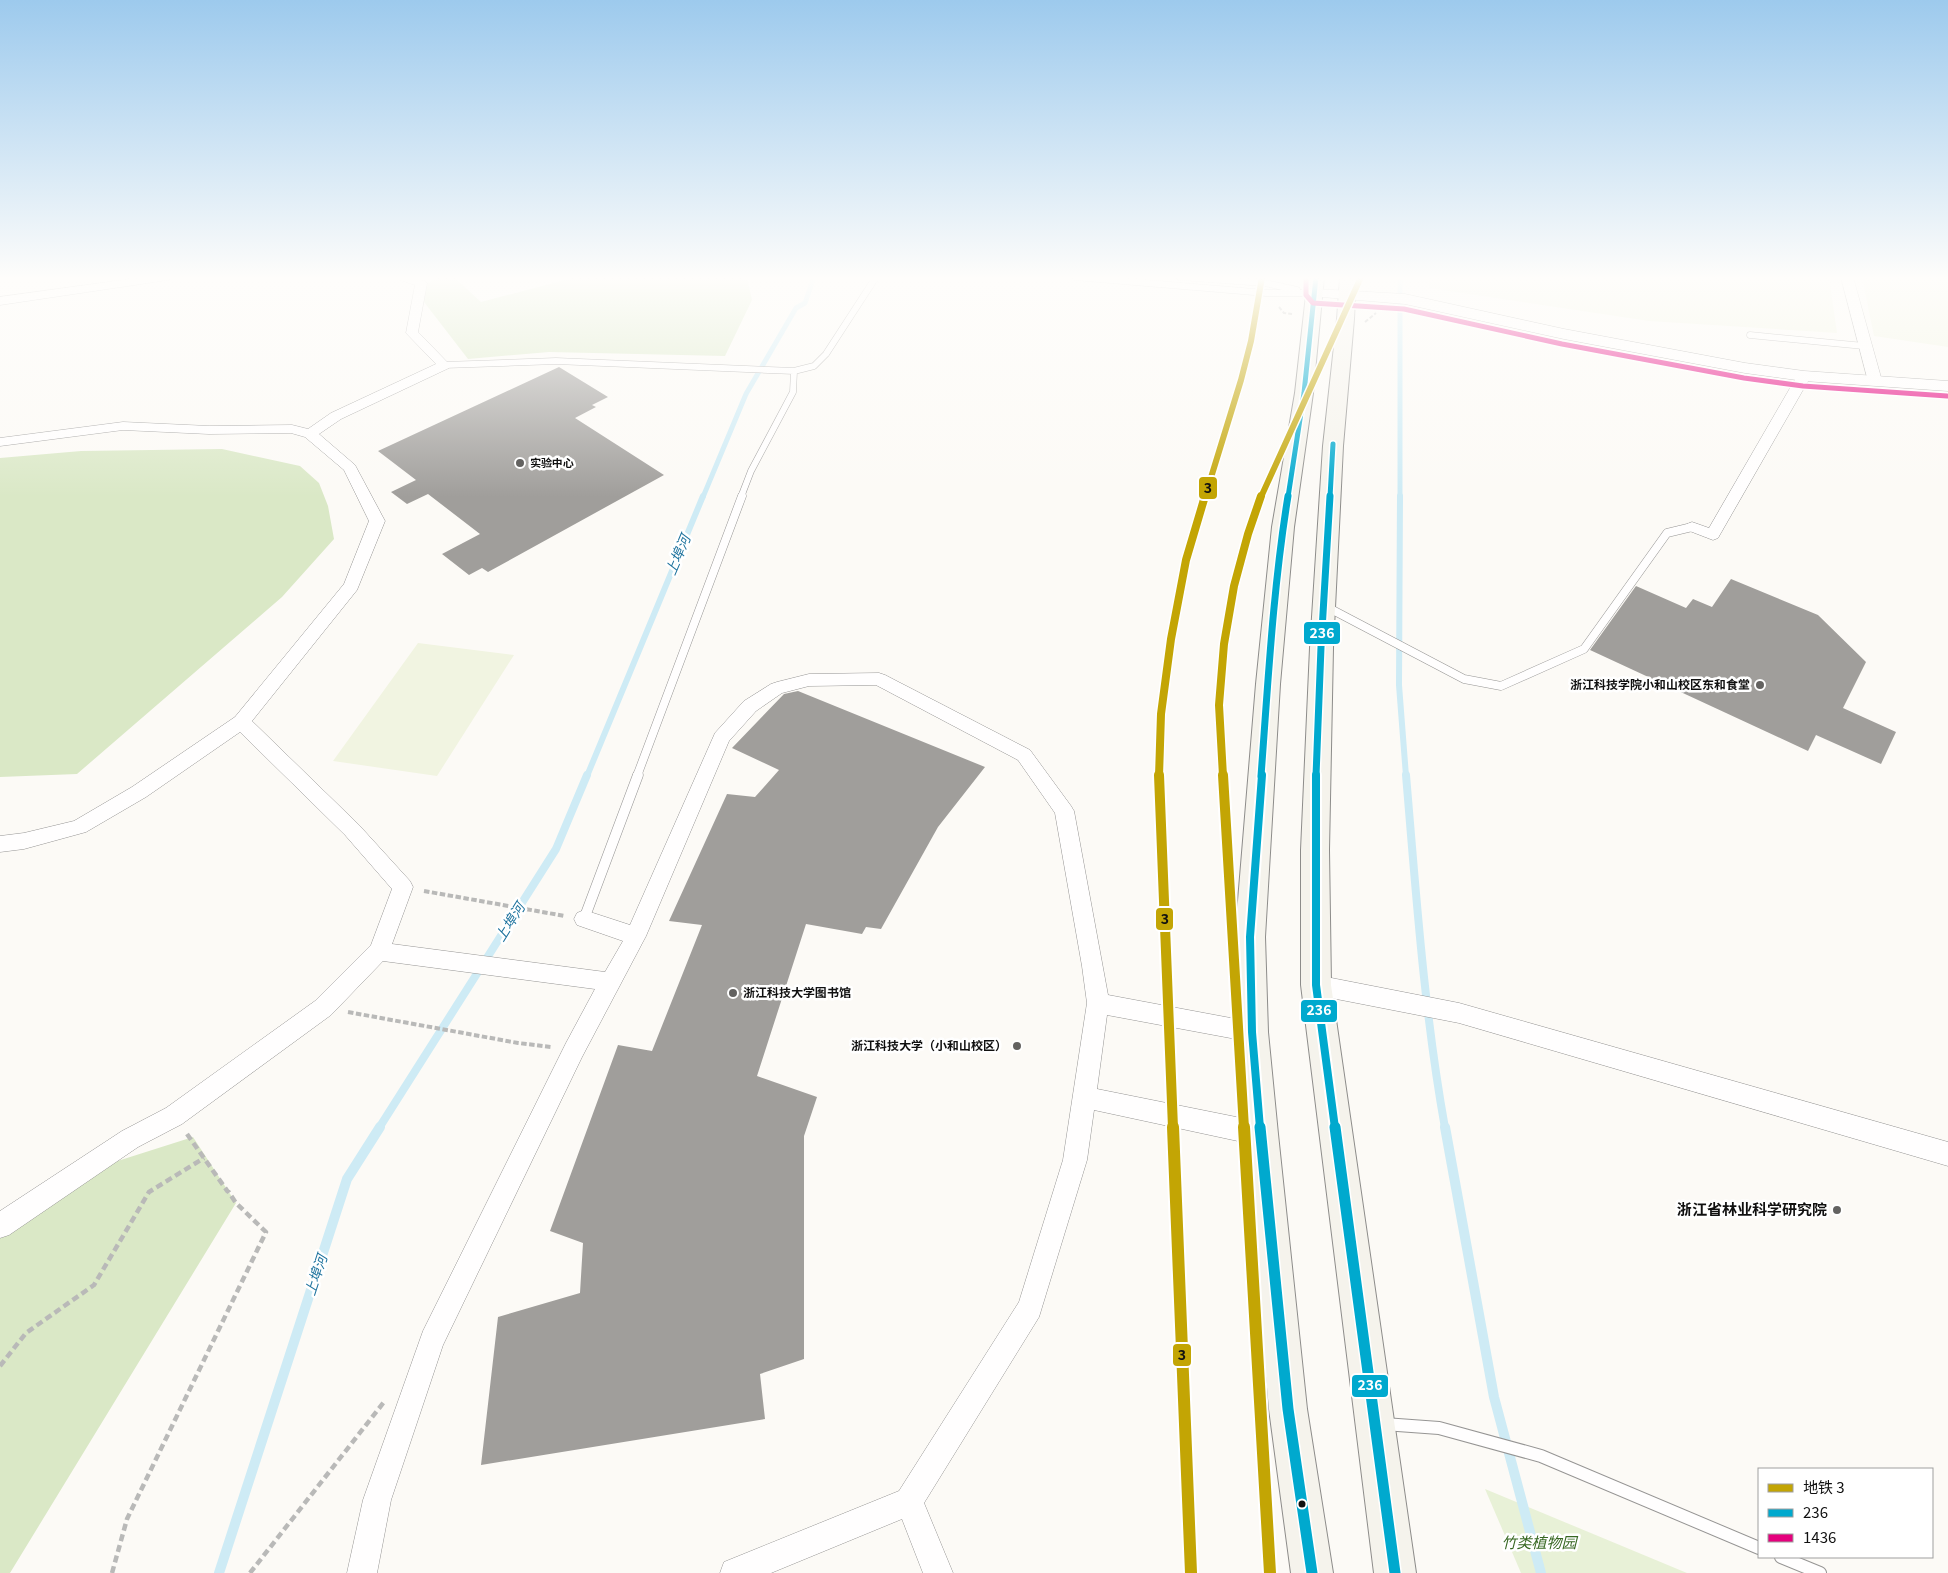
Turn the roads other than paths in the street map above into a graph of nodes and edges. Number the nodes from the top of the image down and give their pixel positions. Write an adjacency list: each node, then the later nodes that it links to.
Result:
1 (429, 350): 7 (street)
2 (828, 350): 8 (lane)
3 (1308, 350): 24 (main road)
4 (1342, 350): 15 (main road)
5 (1651, 350): 9 (street)
6 (1865, 350): 10 (street)
7 (444, 365): 8 (lane); 12 (street)
8 (794, 371): 18 (lane)
9 (1804, 376): 10 (street); 14 (street)
10 (1875, 381): 11 (street)
11 (1948, 386)
12 (310, 434): 13 (street); 16 (street)
13 (0, 442)
14 (1692, 527): 15 (lane)
15 (1323, 605): 22 (main road)
16 (241, 722): 17 (street); 20 (street)
17 (0, 844)
18 (584, 919): 19 (street)
19 (636, 936): 21 (street); 23 (street)
20 (379, 951): 21 (street); 28 (street)
21 (611, 982): 33 (street)
22 (1316, 985): 27 (street); 29 (main road)
23 (1098, 1003): 24 (street); 25 (street)
24 (1252, 1032): 26 (main road)
25 (1084, 1097): 26 (street); 30 (street)
26 (1261, 1134): 36 (main road)
27 (1948, 1154)
28 (0, 1226)
29 (1375, 1424): 31 (lane); 37 (main road)
30 (909, 1501): 34 (street); 35 (street)
31 (1758, 1548)
32 (1783, 1558): 38 (lane)
33 (362, 1573)
34 (735, 1573)
35 (938, 1573)
36 (1312, 1573)
37 (1394, 1573)
38 (1820, 1573)

